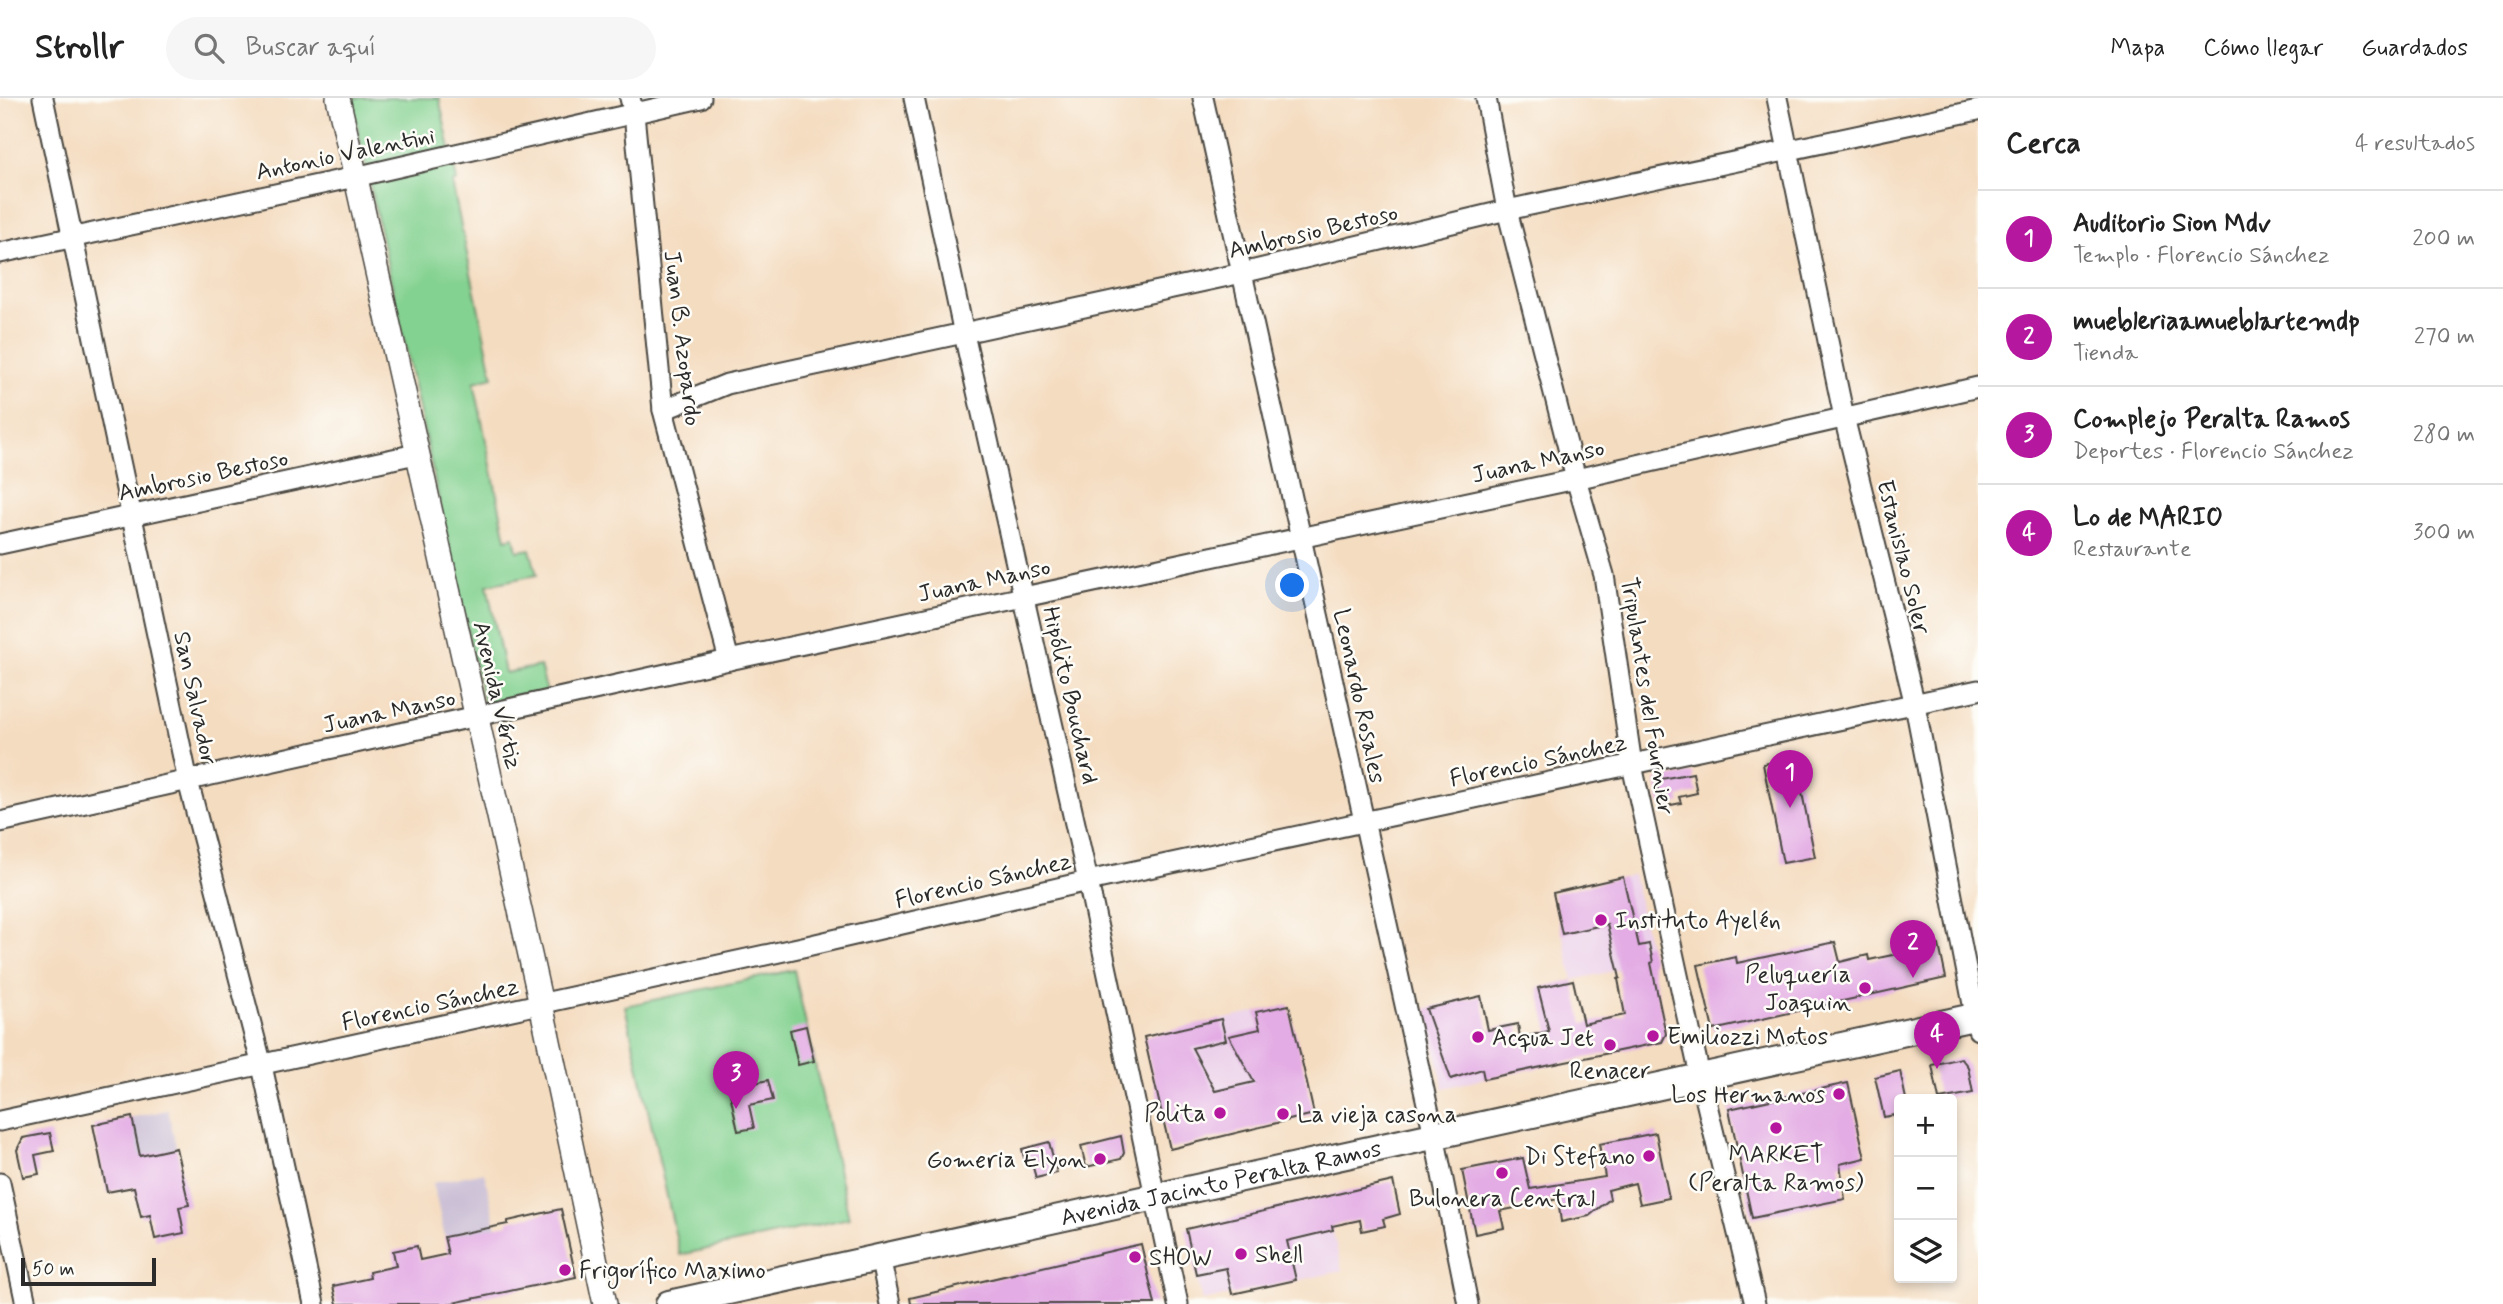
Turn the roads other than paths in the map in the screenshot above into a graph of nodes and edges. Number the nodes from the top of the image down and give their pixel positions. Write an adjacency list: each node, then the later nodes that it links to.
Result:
1 (43, 98): 13 (street, San Salvador)
2 (338, 98): 11 (street, Avenida Vértiz)
3 (701, 98): 8 (street, Antonio Valentini)
4 (914, 98): 16 (street, Hipólito Bouchard)
5 (1203, 98): 15 (street, Leonardo Rosales)
6 (1486, 98): 12 (street, Tripulantes del Fournier)
7 (1777, 98): 10 (street, Estanislao Soler)
8 (632, 106): 11 (street, Antonio Valentini); 18 (street, Juan B. Azopardo)
9 (1978, 110): 10 (street, Ambrosio Bestoso)
10 (1788, 152): 12 (street, Ambrosio Bestoso); 19 (street, Estanislao Soler)
11 (355, 177): 13 (street, Antonio Valentini); 20 (street, Avenida Vértiz)
12 (1507, 211): 15 (street, Ambrosio Bestoso); 21 (street, Tripulantes del Fournier)
13 (73, 237): 14 (street, Antonio Valentini); 22 (street, San Salvador)
14 (0, 253)
15 (1242, 273): 16 (street, Ambrosio Bestoso); 23 (street, Leonardo Rosales)
16 (964, 334): 18 (street, Ambrosio Bestoso); 25 (street, Hipólito Bouchard)
17 (1978, 387): 19 (street, Juana Manso)
18 (663, 410): 26 (street, Juan B. Azopardo)
19 (1844, 416): 21 (street, Juana Manso); 28 (street, Estanislao Soler)
20 (416, 454): 22 (street, Ambrosio Bestoso); 29 (street, Avenida Vértiz)
21 (1576, 479): 23 (street, Juana Manso); 30 (street, Tripulantes del Fournier)
22 (133, 515): 24 (street, Ambrosio Bestoso); 31 (street, San Salvador)
23 (1300, 536): 25 (street, Juana Manso); 33 (street, Leonardo Rosales)
24 (0, 544)
25 (1024, 597): 26 (street, Juana Manso); 34 (street, Hipólito Bouchard)
26 (729, 660): 29 (street, Juana Manso)
27 (1978, 690): 28 (street, Florencio Sánchez)
28 (1914, 705): 30 (street, Florencio Sánchez); 36 (street, Estanislao Soler)
29 (476, 717): 31 (street, Juana Manso); 35 (street, Avenida Vértiz)
30 (1632, 765): 33 (street, Florencio Sánchez); 38 (street, Tripulantes del Fournier)
31 (188, 781): 32 (street, Juana Manso); 37 (street, San Salvador)
32 (0, 822)
33 (1364, 824): 34 (street, Florencio Sánchez); 40 (street, Leonardo Rosales)
34 (1088, 881): 35 (street, Florencio Sánchez); 42 (street, Hipólito Bouchard)
35 (541, 1004): 37 (street, Florencio Sánchez); 47 (street, Avenida Vértiz)
36 (1977, 1021): 38 (main road, Avenida Jacinto Peralta Ramos)
37 (262, 1066): 39 (street, Florencio Sánchez); 46 (street, San Salvador)
38 (1700, 1076): 40 (main road, Avenida Jacinto Peralta Ramos); 52 (street, Tripulantes del Fournier)
39 (0, 1121)
40 (1434, 1135): 42 (main road, Avenida Jacinto Peralta Ramos); 51 (street, Leonardo Rosales)
41 (0, 1184): 45 (street)
42 (1156, 1198): 43 (main road, Avenida Jacinto Peralta Ramos); 50 (street, Hipólito Bouchard)
43 (880, 1258): 44 (main road, Avenida Jacinto Peralta Ramos); 49 (street)
44 (722, 1298): 48 (main road, Avenida Jacinto Peralta Ramos)
45 (26, 1304)
46 (314, 1304)
47 (605, 1304)
48 (669, 1304)
49 (890, 1304)
50 (1178, 1304)
51 (1468, 1304)
52 (1755, 1304)

